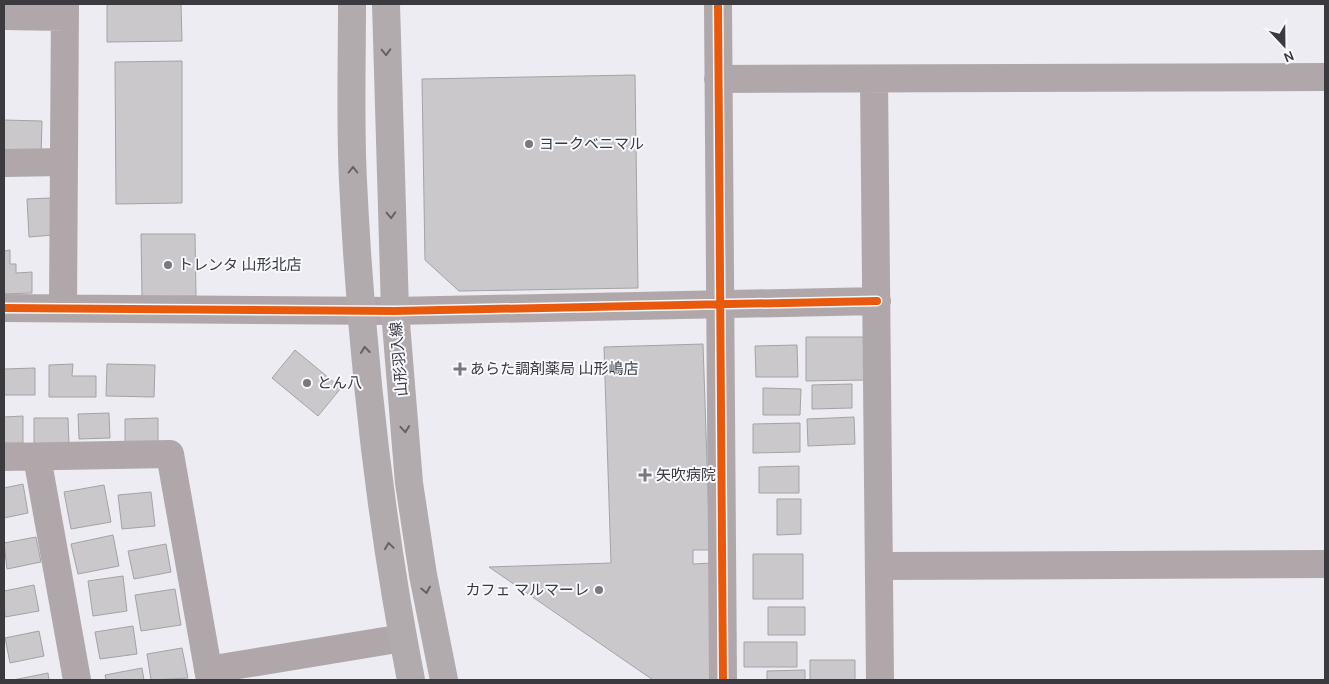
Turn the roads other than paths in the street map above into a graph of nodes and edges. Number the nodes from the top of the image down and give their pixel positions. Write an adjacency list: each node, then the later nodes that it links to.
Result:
1 (352, 4): 15 (main road, one-way to 1)
2 (386, 4): 16 (main road, 山形羽入線, one-way to 16)
3 (718, 4): 7 (street)
4 (65, 11): 5 (street); 9 (street)
5 (4, 16)
6 (1325, 77): 8 (street)
7 (718, 79): 8 (street); 12 (street)
8 (874, 80): 11 (street)
9 (63, 162): 10 (street); 13 (street)
10 (4, 163)
11 (877, 301): 12 (street); 20 (street)
12 (721, 304): 16 (street); 26 (street)
13 (63, 307): 14 (street); 15 (street)
14 (4, 308)
15 (361, 310): 16 (street); 21 (main road, one-way to 15)
16 (395, 310): 25 (main road, 山形羽入線, one-way to 25)
17 (4, 457): 18 (street)
18 (38, 457): 22 (street); 23 (street)
19 (1325, 564): 20 (street)
20 (879, 566): 27 (street)
21 (402, 638): 22 (street); 24 (main road)
22 (209, 675)
23 (77, 680)
24 (411, 680)
25 (444, 680)
26 (723, 680)
27 (880, 680)

